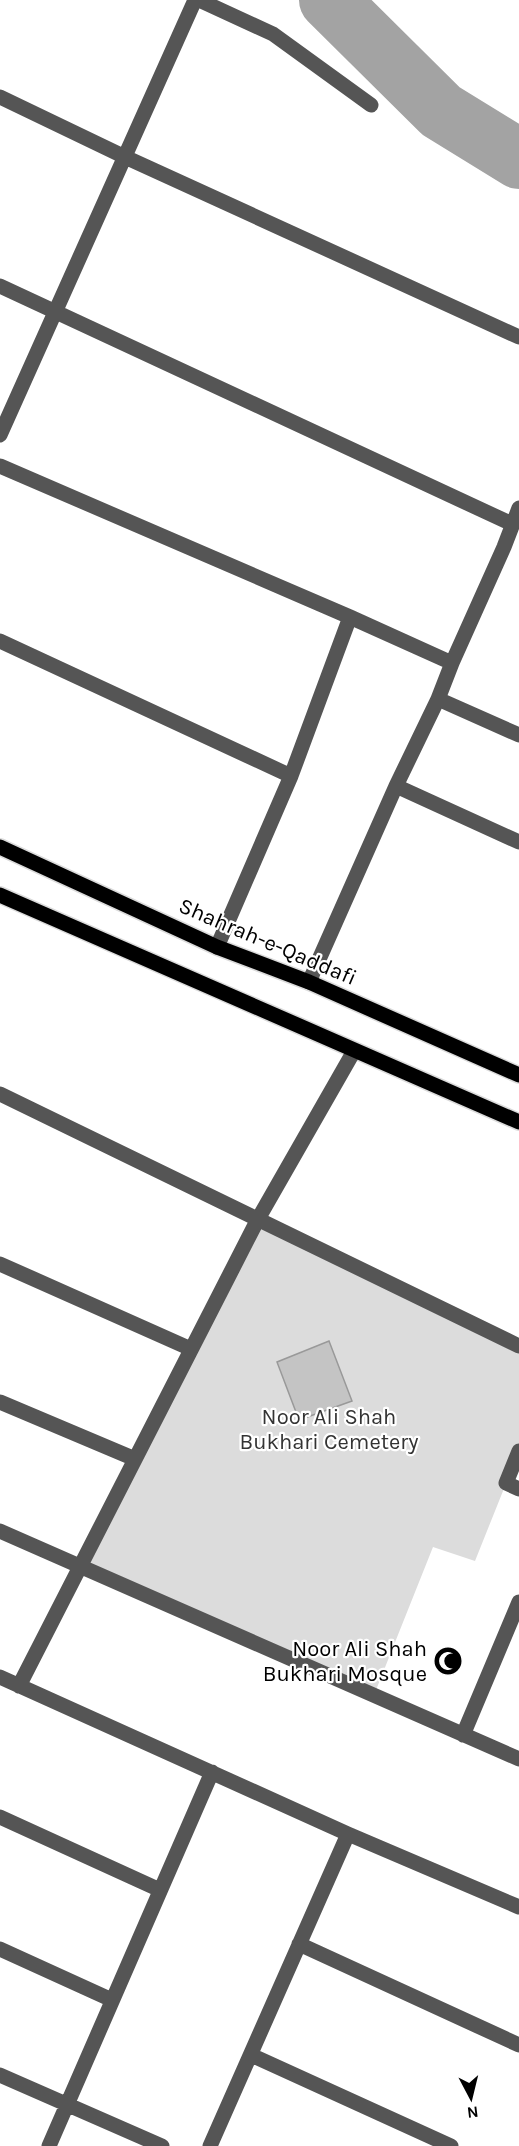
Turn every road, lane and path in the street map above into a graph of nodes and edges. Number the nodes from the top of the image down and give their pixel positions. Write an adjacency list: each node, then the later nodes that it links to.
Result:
1 (197, 0): 3 (street); 4 (street)
2 (0, 96): 4 (street)
3 (371, 105)
4 (125, 157): 6 (street); 7 (street)
5 (0, 286): 6 (street)
6 (56, 311): 8 (street); 11 (street)
7 (519, 337)
8 (0, 435)
9 (0, 466): 14 (street)
10 (519, 508): 11 (street)
11 (512, 524): 12 (street)
12 (504, 547): 13 (street); 16 (street)
13 (519, 554)
14 (350, 617): 16 (street); 19 (street)
15 (0, 641): 19 (street)
16 (452, 663): 17 (street)
17 (438, 699): 18 (street); 20 (street)
18 (519, 735)
19 (291, 776): 24 (street)
20 (396, 786): 21 (street); 25 (street)
21 (519, 842)
22 (0, 848): 24 (main road, Shahrah-e-Qaddafi)
23 (0, 895): 26 (main road)
24 (217, 946): 25 (main road, Shahrah-e-Qaddafi)
25 (309, 982): 27 (main road, Shahrah-e-Qaddafi)
26 (354, 1051): 29 (main road); 30 (street)
27 (519, 1075)
28 (0, 1094): 30 (street)
29 (519, 1122)
30 (258, 1219): 32 (street); 33 (street)
31 (0, 1264): 33 (street)
32 (519, 1346)
33 (191, 1349): 36 (street)
34 (0, 1402): 36 (street)
35 (519, 1451): 37 (street)
36 (135, 1459): 39 (street)
37 (519, 1489)
38 (0, 1531): 39 (street)
39 (81, 1565): 43 (street); 44 (street)
40 (519, 1602): 41 (street)
41 (516, 1619): 44 (street)
42 (0, 1677): 43 (street)
43 (19, 1686): 46 (street)
44 (463, 1735): 45 (street)
45 (519, 1759)
46 (212, 1772): 48 (street); 49 (street)
47 (0, 1817): 49 (street)
48 (348, 1834): 50 (street); 51 (street)
49 (160, 1890): 53 (street)
50 (519, 1907)
51 (299, 1944): 54 (street); 55 (street)
52 (0, 1949): 53 (street)
53 (112, 2000): 57 (street)
54 (519, 2045)
55 (251, 2055): 60 (street); 61 (street)
56 (0, 2075): 57 (street)
57 (67, 2104): 58 (street); 59 (street)
58 (49, 2146)
59 (162, 2146)
60 (210, 2146)
61 (451, 2146)

